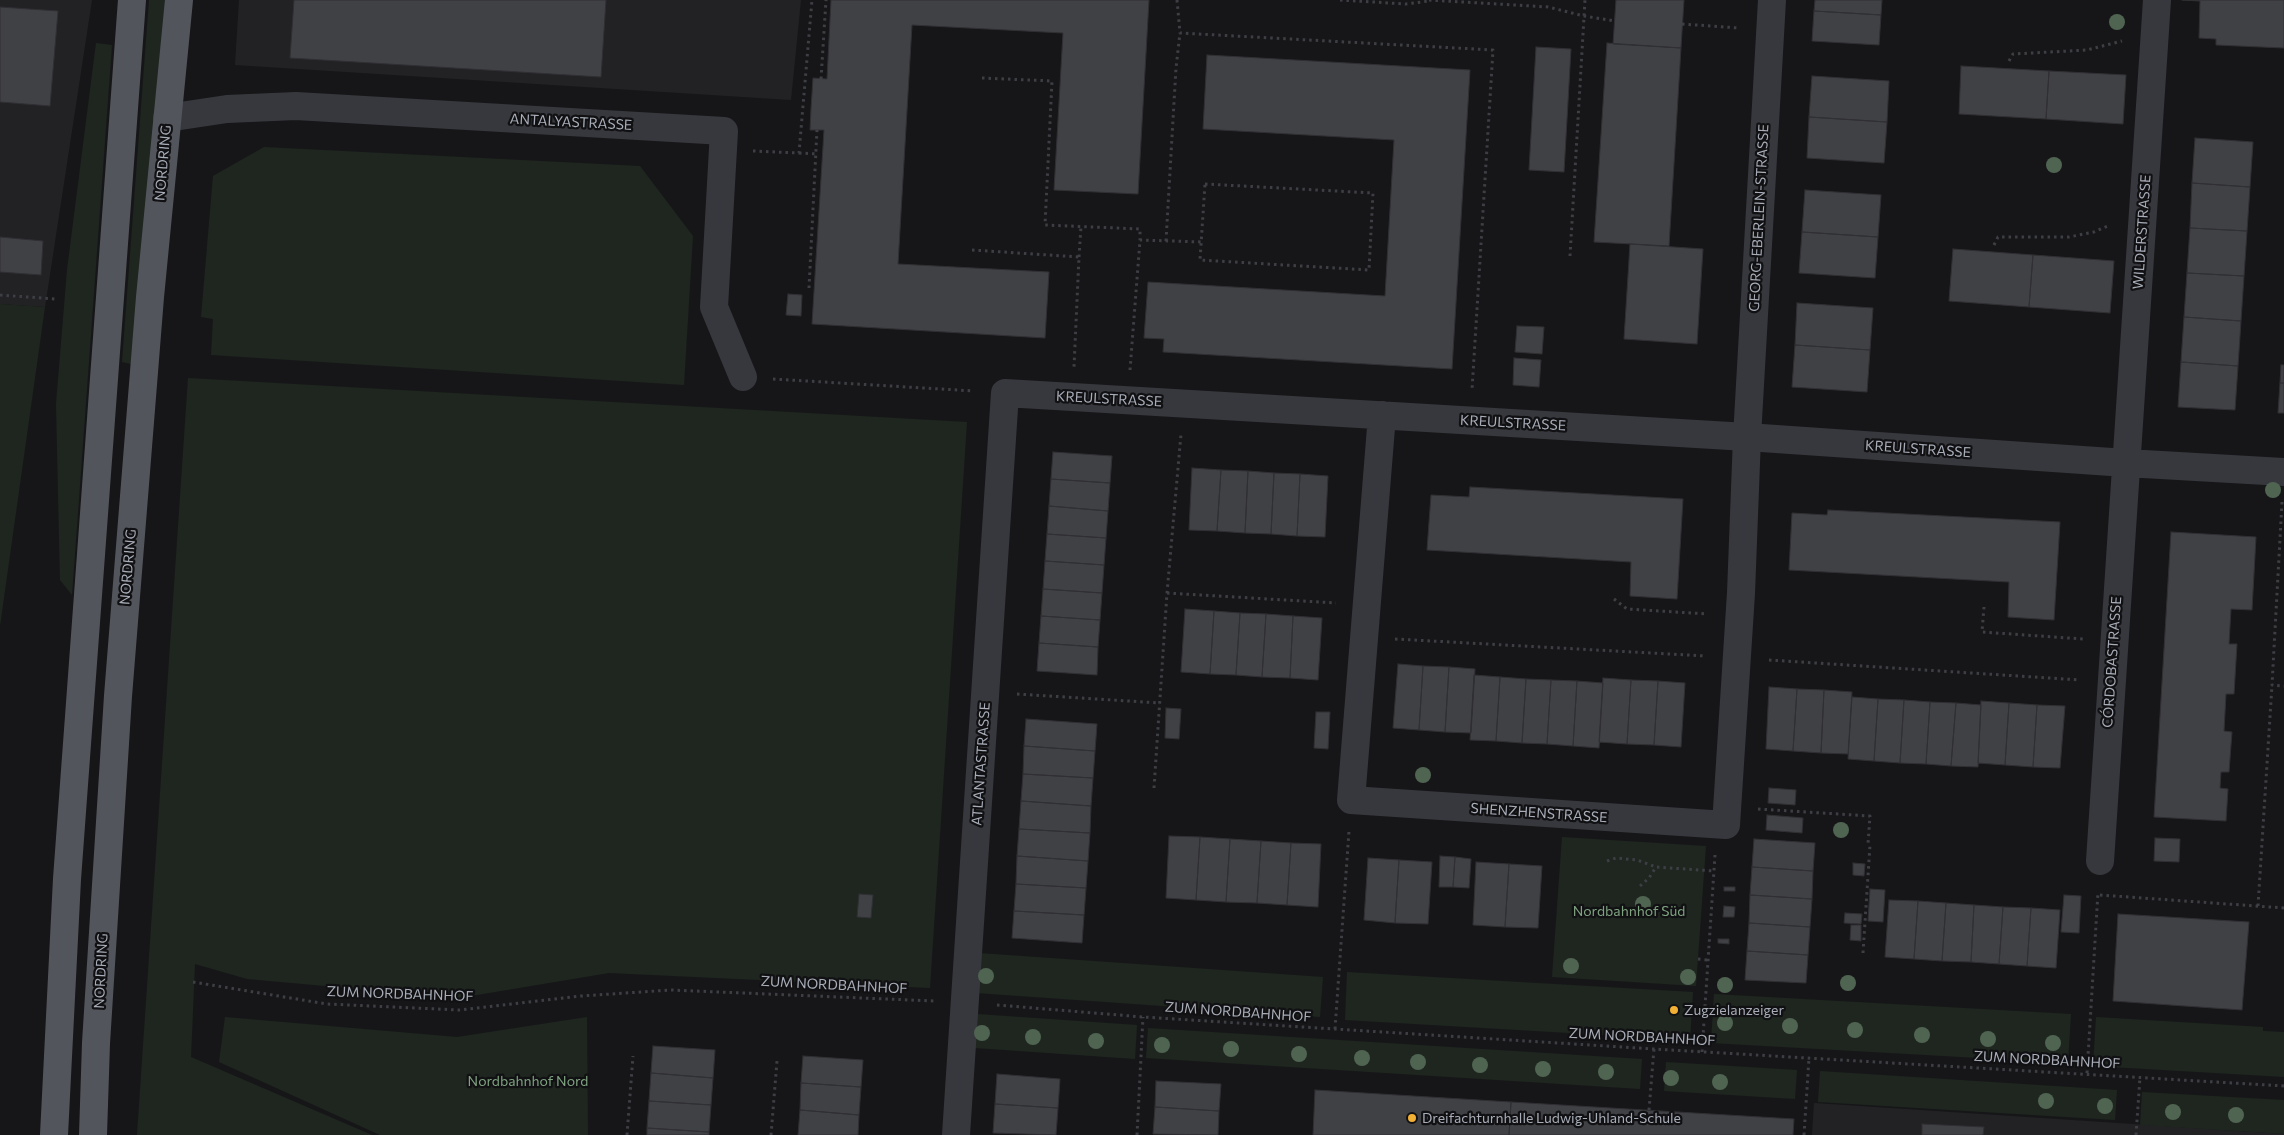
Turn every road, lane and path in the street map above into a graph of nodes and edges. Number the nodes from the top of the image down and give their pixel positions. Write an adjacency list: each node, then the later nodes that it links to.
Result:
1 (132, 0): 87 (main road)
2 (179, 0): 20 (main road, NORDRING)
3 (812, 0): 23 (path)
4 (826, 0): 19 (path)
5 (1177, 0): 16 (path)
6 (1340, 0): 10 (path)
7 (1585, 0): 11 (path)
8 (1772, 0): 15 (street, GEORG-EBERLEIN-STRASSE)
9 (2158, 0): 14 (street, WILDERSTRASSE)
10 (1429, 1): 11 (path)
11 (1584, 16): 12 (path); 32 (path)
12 (1615, 21)
13 (1682, 24): 15 (path)
14 (2156, 29): 17 (path); 25 (street, WILDERSTRASSE)
15 (1770, 30): 44 (street, GEORG-EBERLEIN-STRASSE)
16 (1180, 33): 28 (path); 43 (path)
17 (2009, 61)
18 (982, 78): 26 (path)
19 (821, 79)
20 (167, 118): 22 (street, ANTALYASTRASSE); 88 (main road, NORDRING)
21 (817, 130): 24 (path)
22 (722, 149): 23 (path); 37 (street, ANTALYASTRASSE)
23 (799, 153): 24 (path)
24 (817, 154): 34 (path)
25 (2143, 212): 30 (path); 45 (street, WILDERSTRASSE)
26 (1081, 226): 27 (path); 33 (path)
27 (1140, 240): 28 (path); 40 (path)
28 (1166, 240): 29 (path)
29 (1202, 242): 29 (path)
30 (1994, 245)
31 (972, 250): 33 (path)
32 (1570, 256)
33 (1079, 257): 39 (path)
34 (809, 288)
35 (0, 295): 36 (path)
36 (55, 299)
37 (742, 377): 38 (path)
38 (1005, 393): 39 (street, KREULSTRASSE); 58 (street, ATLANTASTRASSE)
39 (1068, 397): 40 (street, KREULSTRASSE)
40 (1128, 400): 41 (street, KREULSTRASSE)
41 (1184, 404): 42 (street, KREULSTRASSE); 47 (path)
42 (1382, 415): 43 (street, KREULSTRASSE); 49 (street)
43 (1471, 421): 44 (street, KREULSTRASSE)
44 (1747, 437): 45 (street, KREULSTRASSE); 51 (street)
45 (2126, 464): 46 (street, KREULSTRASSE); 53 (street, CÓRDOBASTRASSE)
46 (2284, 472): 56 (path)
47 (1167, 593): 49 (path); 59 (path)
48 (1614, 599): 51 (path)
49 (1366, 604): 52 (street)
50 (1984, 607): 53 (path)
51 (1739, 615): 54 (street)
52 (1364, 637): 54 (path); 61 (street)
53 (2113, 641): 55 (street, CÓRDOBASTRASSE)
54 (1737, 658): 55 (path); 62 (street)
55 (2110, 682): 64 (street, CÓRDOBASTRASSE)
56 (2272, 685): 57 (path); 69 (path)
57 (2284, 686)
58 (986, 693): 59 (path); 75 (street, ATLANTASTRASSE)
59 (1160, 703): 60 (path)
60 (1154, 788)
61 (1351, 800): 62 (street, SHENZHENSTRASSE); 77 (path)
62 (1727, 816): 66 (path); 71 (path)
63 (1607, 861): 65 (path)
64 (2100, 861): 68 (path)
65 (1656, 867): 66 (path); 67 (path)
66 (1714, 871): 73 (path)
67 (1640, 886)
68 (2097, 894): 69 (path); 83 (path)
69 (2258, 906): 70 (path)
70 (2284, 908)
71 (1863, 953)
72 (1698, 959): 73 (path)
73 (1708, 960): 79 (path)
74 (193, 982): 75 (path, ZUM NORDBAHNHOF)
75 (965, 1002): 76 (path, ZUM NORDBAHNHOF); 91 (street, ATLANTASTRASSE)
76 (1144, 1017): 77 (path, ZUM NORDBAHNHOF); 92 (path)
77 (1335, 1029): 78 (path, ZUM NORDBAHNHOF)
78 (1654, 1049): 79 (path, ZUM NORDBAHNHOF); 86 (path)
79 (1702, 1052): 81 (path, ZUM NORDBAHNHOF)
80 (633, 1056): 89 (path)
81 (1809, 1058): 83 (path, ZUM NORDBAHNHOF); 93 (path)
82 (777, 1061): 90 (path)
83 (2086, 1073): 84 (path, ZUM NORDBAHNHOF)
84 (2140, 1077): 85 (path, ZUM NORDBAHNHOF); 94 (path)
85 (2284, 1086)
86 (1649, 1110)
87 (54, 1135)
88 (93, 1135)
89 (627, 1135)
90 (771, 1135)
91 (956, 1135)
92 (1137, 1135)
93 (1804, 1135)
94 (2136, 1135)

